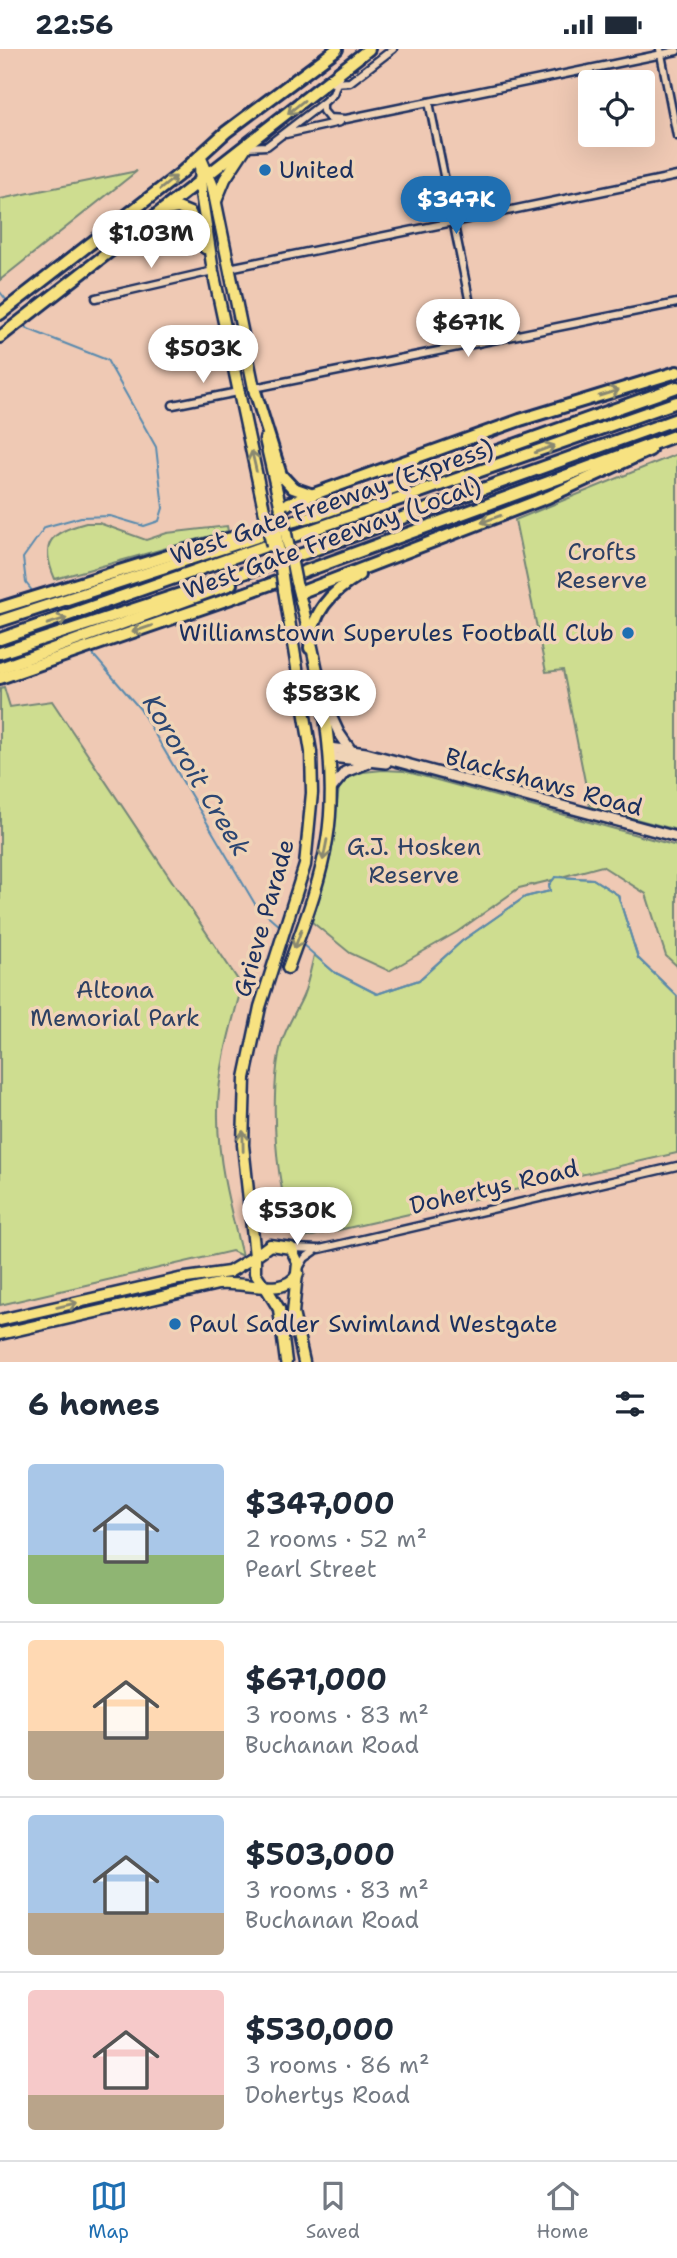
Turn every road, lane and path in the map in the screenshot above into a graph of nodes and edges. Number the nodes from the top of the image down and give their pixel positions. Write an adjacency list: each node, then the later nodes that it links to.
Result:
1 (337, 49): 13 (highway)
2 (369, 49): 6 (highway)
3 (393, 49): 6 (street)
4 (660, 51): 5 (street); 7 (street); 11 (street)
5 (677, 51)
6 (331, 83): 8 (street); 12 (highway, one-way to 12)
7 (429, 102): 9 (street); 18 (street)
8 (323, 103): 9 (street); 10 (street)
9 (362, 115): 10 (street)
10 (282, 135): 12 (street)
11 (677, 136)
12 (246, 147): 15 (highway); 16 (main road)
13 (200, 156): 15 (main road); 23 (highway, one-way to 13)
14 (677, 176): 18 (street)
15 (205, 179): 16 (main road, Grieve Parade); 17 (highway); 20 (main road, Grieve Parade)
16 (216, 203): 19 (main road, Grieve Parade)
17 (165, 210): 20 (main road); 24 (highway)
18 (453, 222): 19 (street); 25 (street)
19 (229, 268): 20 (main road); 28 (main road, Grieve Parade)
20 (213, 271): 21 (street); 29 (main road, Grieve Parade)
21 (96, 298)
22 (677, 303): 25 (street)
23 (0, 314)
24 (0, 337)
25 (478, 343): 28 (street)
26 (677, 372): 34 (highway, one-way to 26)
27 (677, 387): 36 (highway, West Gate Freeway (Local))
28 (254, 388): 29 (main road); 34 (highway); 35 (main road, Grieve Parade)
29 (238, 392): 31 (street); 37 (main road, Grieve Parade, one-way to 29)
30 (677, 402): 44 (highway, West Gate Freeway (Express), one-way to 30)
31 (173, 405)
32 (677, 419): 43 (highway, West Gate Freeway (Express))
33 (677, 435): 38 (highway, one-way to 38); 43 (highway, West Gate Freeway (Local), one-way to 43)
34 (313, 495): 35 (highway)
35 (281, 509): 37 (main road); 39 (main road, Grieve Parade, bridge)
36 (317, 515): 41 (highway, West Gate Freeway (Local)); 42 (highway)
37 (271, 527): 40 (main road, Grieve Parade, bridge)
38 (392, 556): 39 (highway); 45 (highway)
39 (298, 588): 40 (main road); 45 (main road, Grieve Parade)
40 (284, 590): 52 (main road, Grieve Parade)
41 (2, 608)
42 (4, 620)
43 (110, 629): 46 (highway, West Gate Freeway (Express)); 47 (highway, West Gate Freeway (Local))
44 (0, 639)
45 (310, 648): 50 (main road, Grieve Parade)
46 (0, 653)
47 (47, 657): 48 (highway); 49 (highway, West Gate Freeway (Local))
48 (0, 668)
49 (0, 678)
50 (319, 691): 51 (main road); 53 (main road, Grieve Parade)
51 (350, 749): 53 (main road, Blackshaws Road); 55 (main road, Blackshaws Road)
52 (311, 752): 53 (main road); 62 (main road, Grieve Parade, one-way to 52)
53 (330, 753): 54 (main road, Blackshaws Road); 56 (main road, Grieve Parade)
54 (373, 762): 55 (main road, Blackshaws Road); 56 (main road)
55 (402, 764): 57 (main road, Blackshaws Road)
56 (332, 788): 58 (main road, Grieve Parade, one-way to 58)
57 (677, 838)
58 (288, 968)
59 (677, 1167): 61 (street, Dohertys Road)
60 (289, 1247): 61 (street, Dohertys Road); 62 (main road); 63 (main road)
61 (320, 1249): 63 (street)
62 (255, 1256): 64 (main road); 65 (main road, one-way to 62)
63 (298, 1272): 64 (main road); 68 (main road)
64 (265, 1286): 66 (main road); 67 (main road)
65 (0, 1320)
66 (0, 1334)
67 (286, 1362)
68 (304, 1362)

